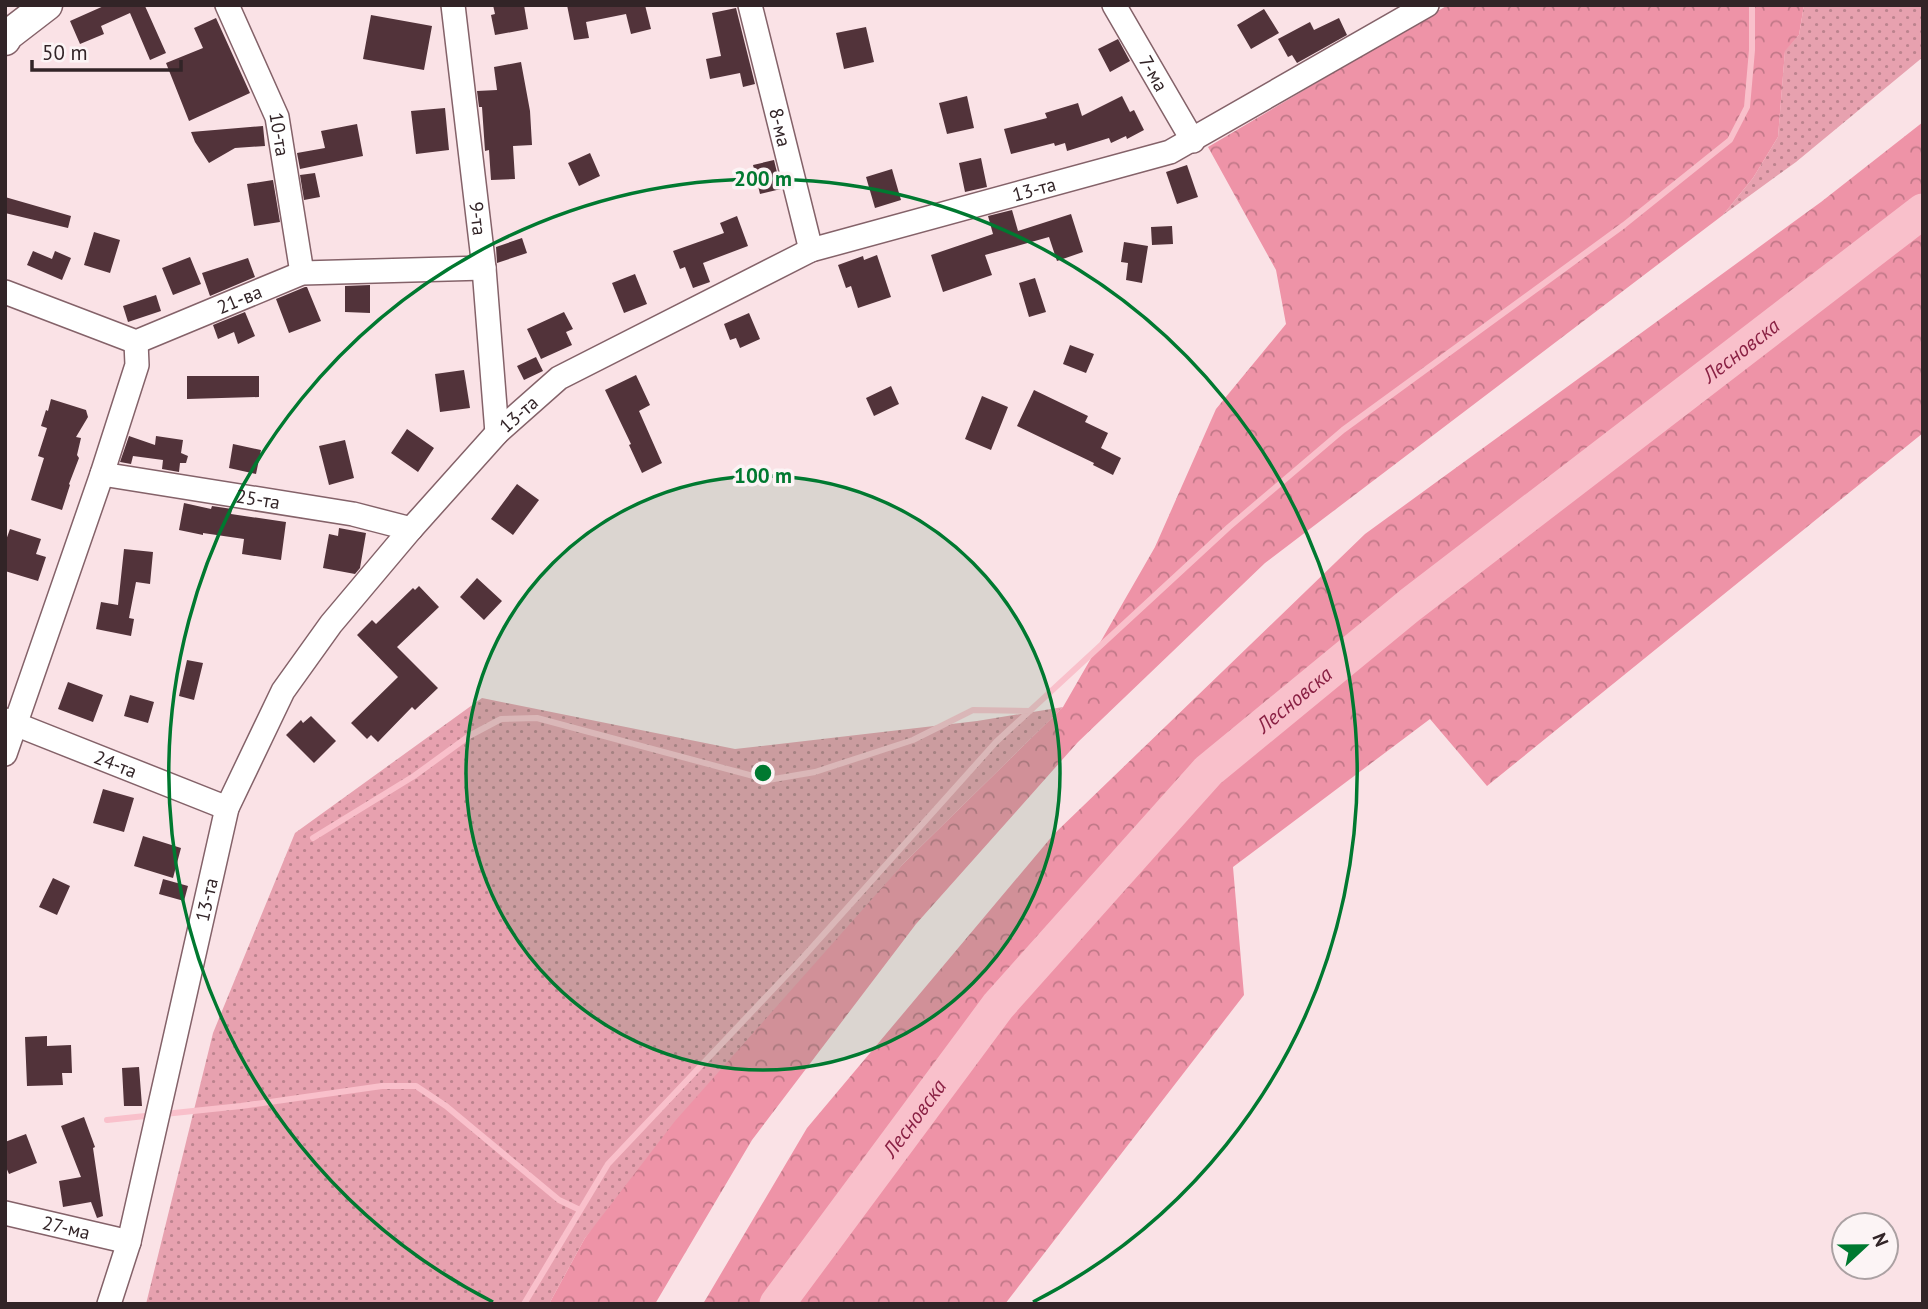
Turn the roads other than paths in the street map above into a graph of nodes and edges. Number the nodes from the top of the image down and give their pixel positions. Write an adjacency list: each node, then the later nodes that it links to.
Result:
1 (47, 5): 7 (street)
2 (227, 5): 11 (street, 10-та)
3 (453, 5): 10 (street, 9-та)
4 (750, 5): 9 (street, 8-ма)
5 (1114, 5): 8 (street, 7-ма)
6 (1427, 5): 8 (street, 13-та)
7 (6, 36)
8 (1193, 141): 9 (street, 13-та)
9 (811, 250): 14 (street, 13-та)
10 (484, 268): 11 (street, 21-ва); 14 (street, 9-та)
11 (302, 273): 13 (street, 21-ва)
12 (5, 292): 13 (street)
13 (136, 341): 15 (street)
14 (497, 433): 16 (street, 13-та)
15 (102, 474): 16 (street, 25-та); 17 (street)
16 (411, 529): 19 (street, 13-та)
17 (10, 722): 18 (street); 19 (street, 24-та)
18 (5, 754)
19 (227, 808): 21 (street, 13-та)
20 (5, 1213): 21 (street, 27-ма)
21 (129, 1242): 22 (street, 13-та)
22 (109, 1304)

